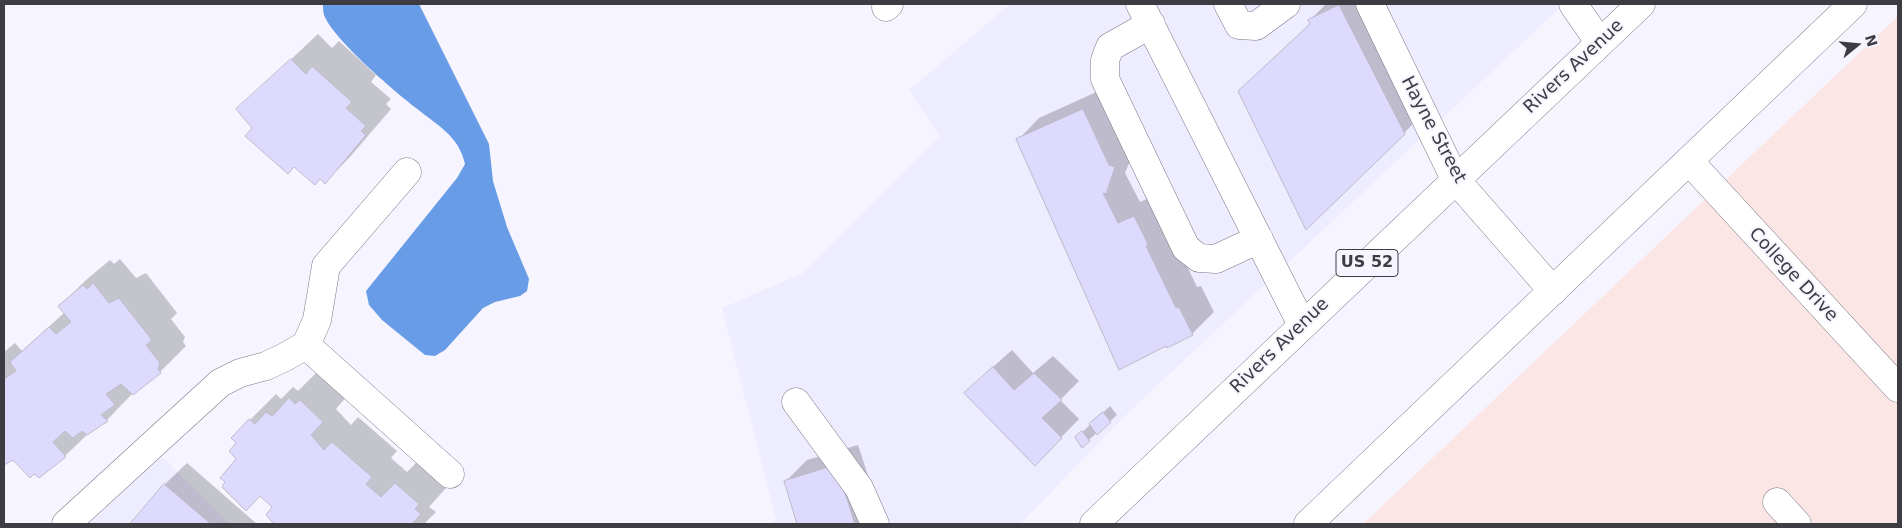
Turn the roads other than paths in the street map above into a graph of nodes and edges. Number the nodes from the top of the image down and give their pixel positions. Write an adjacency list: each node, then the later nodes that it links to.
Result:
1 (1228, 4): 2 (main road)
2 (1286, 4)
3 (1370, 4): 11 (main road, Hayne Street)
4 (1573, 4): 8 (main road)
5 (1641, 4): 8 (main road, Rivers Avenue / US 52)
6 (1853, 4): 9 (main road)
7 (1145, 14): 12 (main road); 12 (main road)
8 (1600, 43): 11 (main road, Rivers Avenue / US 52)
9 (1689, 161): 13 (main road); 16 (main road, College Drive)
10 (407, 172): 15 (main road)
11 (1455, 179): 13 (main road, Hayne Street); 14 (main road, Rivers Avenue / US 52)
12 (1259, 239): 14 (main road)
13 (1553, 291): 23 (main road)
14 (1302, 326): 22 (main road, Rivers Avenue / US 52)
15 (306, 345): 18 (main road); 20 (main road)
16 (1898, 388)
17 (796, 402): 21 (main road)
18 (450, 474)
19 (1776, 502): 24 (main road)
20 (66, 524)
21 (876, 524)
22 (1094, 524)
23 (1308, 524)
24 (1797, 524)

